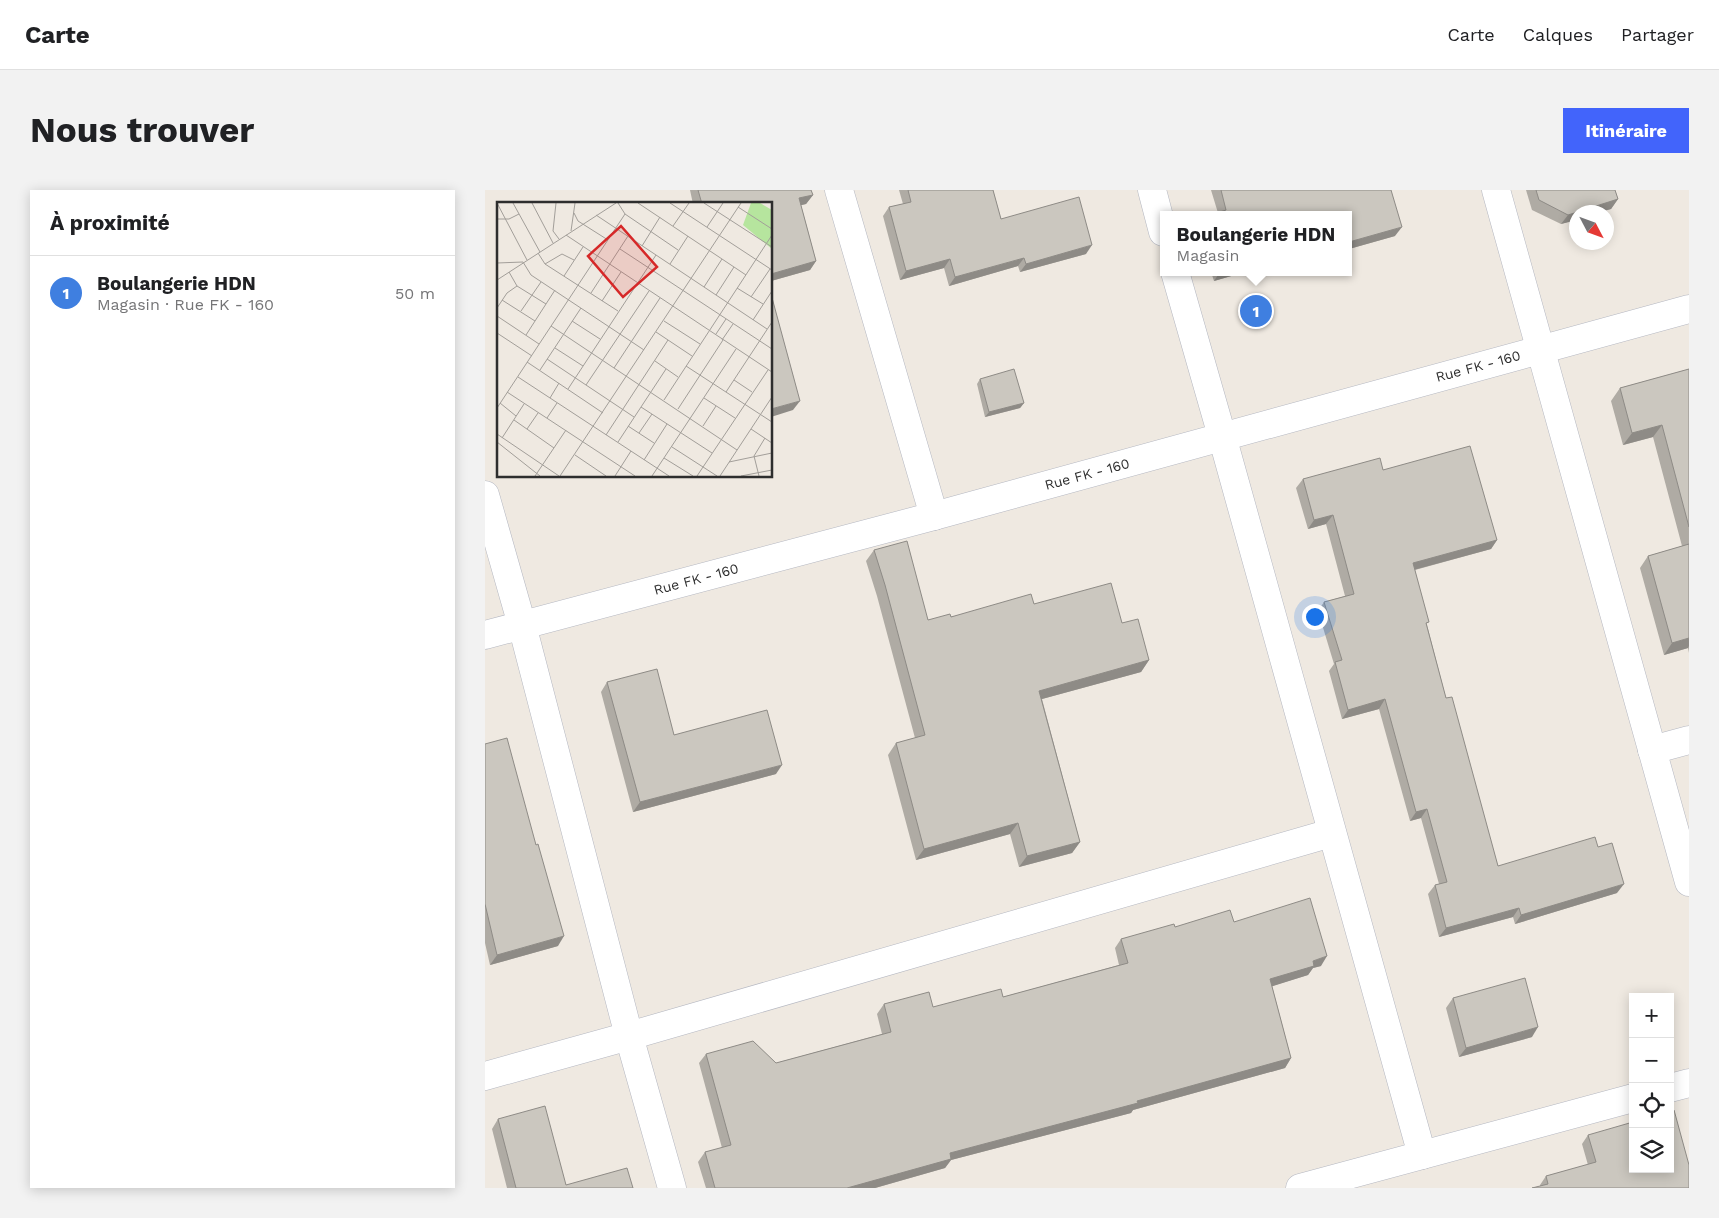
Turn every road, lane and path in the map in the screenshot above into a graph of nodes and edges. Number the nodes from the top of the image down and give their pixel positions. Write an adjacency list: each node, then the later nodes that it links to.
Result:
1 (839, 190): 10 (street)
2 (1152, 190): 4 (street)
3 (1496, 190): 7 (street)
4 (1160, 221)
5 (1176, 276): 8 (street)
6 (1689, 309): 7 (street, Rue FK - 160)
7 (1540, 349): 8 (street, Rue FK - 160); 14 (street)
8 (1222, 436): 10 (street, Rue FK - 160); 15 (street)
9 (485, 495): 11 (street)
10 (934, 516): 11 (street, Rue FK - 160)
11 (522, 625): 12 (street, Rue FK - 160); 17 (street)
12 (485, 635)
13 (1689, 740): 14 (street)
14 (1652, 750): 16 (street)
15 (1331, 833): 17 (street); 22 (street)
16 (1689, 882)
17 (629, 1036): 18 (street); 23 (street)
18 (485, 1076)
19 (1689, 1084): 20 (street)
20 (1674, 1087)
21 (1629, 1099): 22 (street)
22 (1422, 1155): 24 (street)
23 (672, 1188)
24 (1300, 1188)

